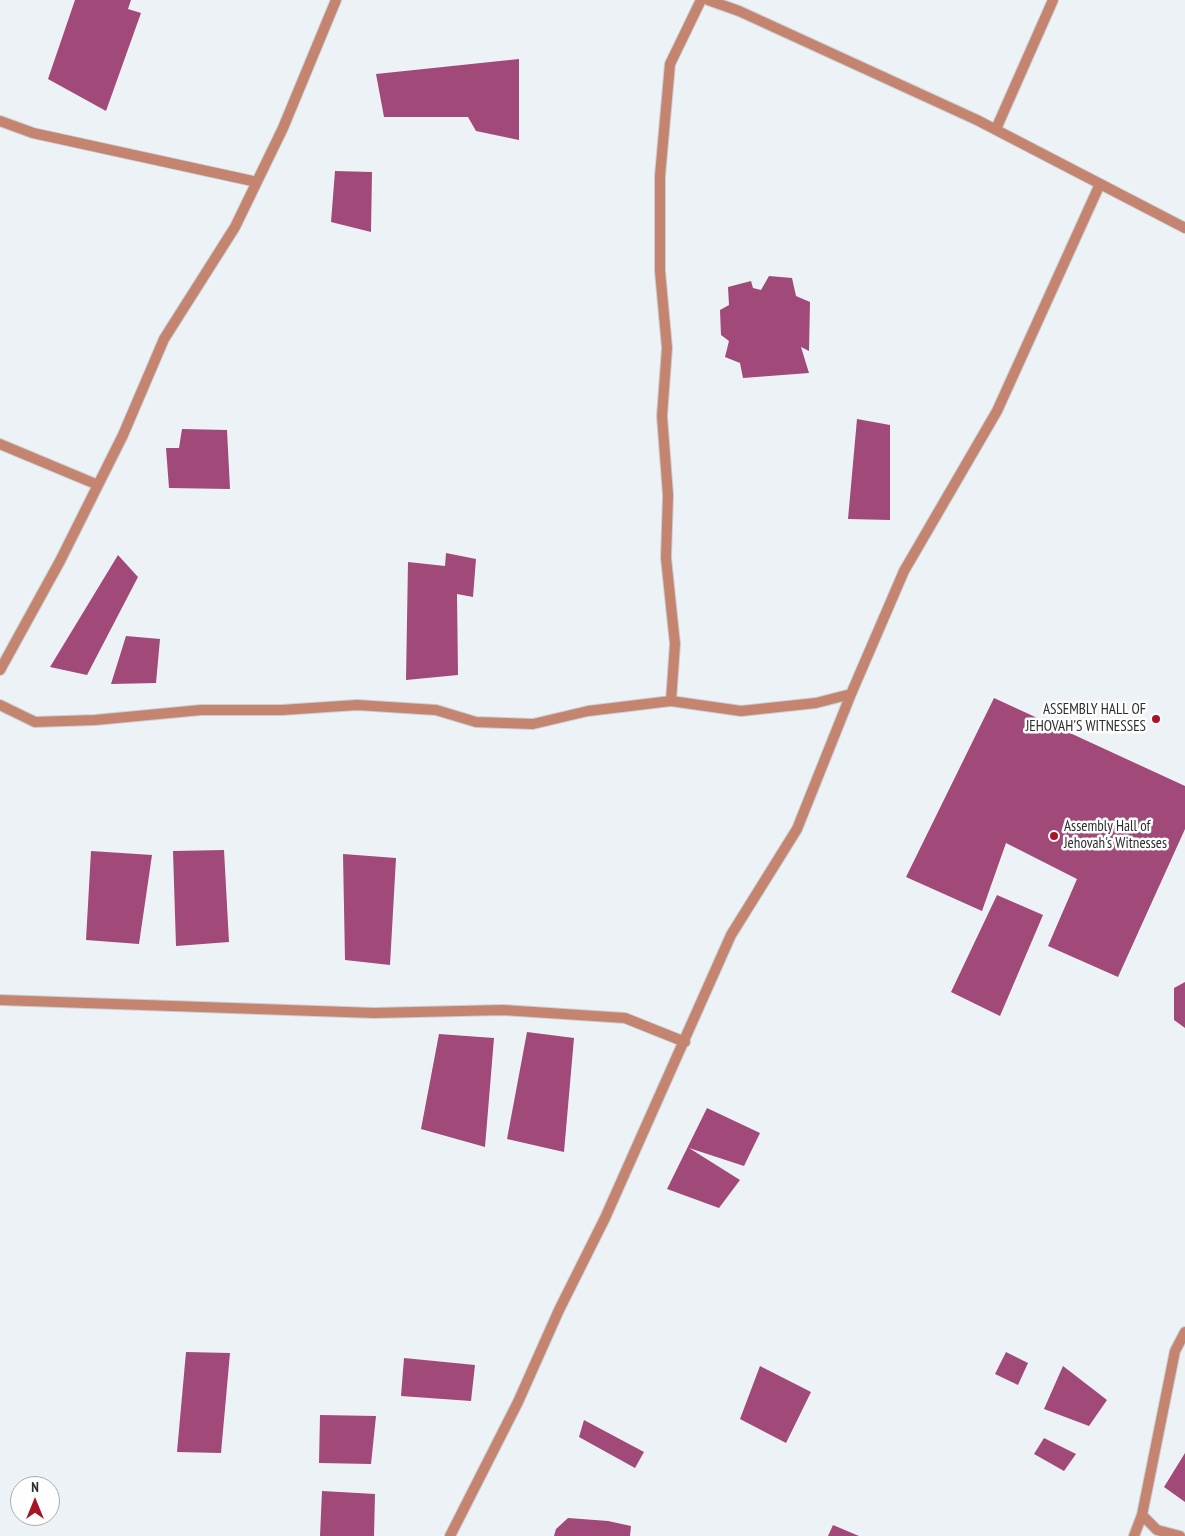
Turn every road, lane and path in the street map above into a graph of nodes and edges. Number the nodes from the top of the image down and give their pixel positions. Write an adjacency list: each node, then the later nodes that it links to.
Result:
1 (336, 0): 7 (street)
2 (701, 0): 14 (street)
3 (708, 0): 6 (street)
4 (1053, 0): 6 (street)
5 (0, 122): 7 (street)
6 (996, 129): 8 (street)
7 (257, 182): 11 (street)
8 (1100, 184): 9 (street); 13 (street)
9 (1185, 228)
10 (0, 444): 11 (street)
11 (98, 485): 12 (street)
12 (0, 670)
13 (850, 694): 14 (street); 17 (street)
14 (671, 701): 15 (street)
15 (0, 705)
16 (0, 1000): 17 (street)
17 (685, 1042): 20 (street)
18 (1185, 1332): 19 (street)
19 (1142, 1515): 21 (street); 22 (street)
20 (450, 1536)
21 (1134, 1536)
22 (1180, 1536)

